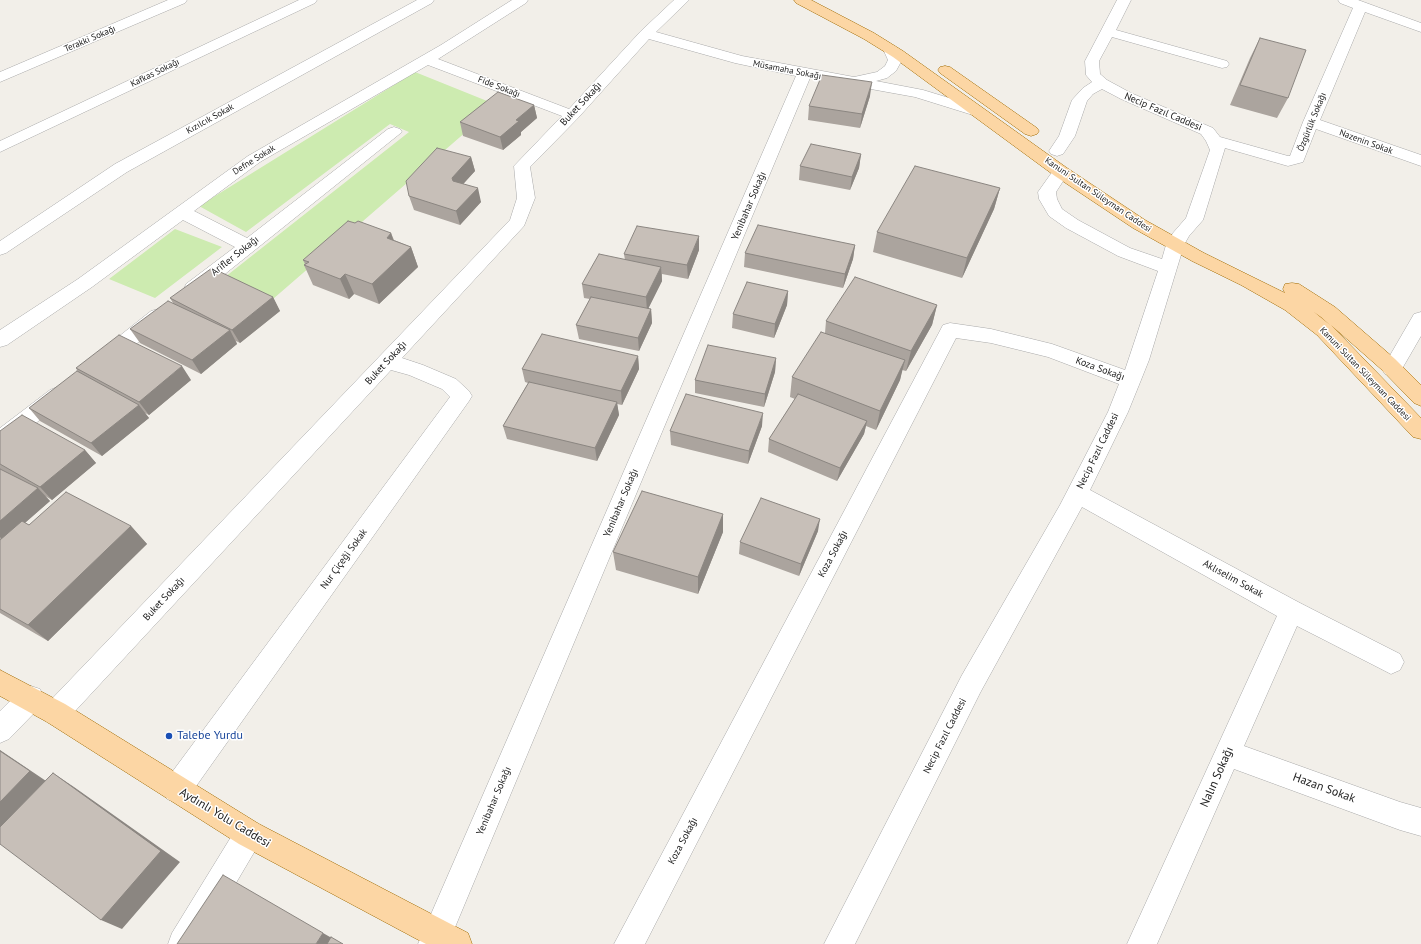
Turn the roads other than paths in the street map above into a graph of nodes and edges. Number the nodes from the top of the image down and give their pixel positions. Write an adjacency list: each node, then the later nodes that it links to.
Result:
1 (180, 0): 18 (street, Terakki Sokağı)
2 (310, 0): 26 (street, Kafkas Sokağı)
3 (427, 0): 33 (street, Kızılcık Sokak)
4 (521, 0): 15 (street, Defne Sokak)
5 (682, 0): 13 (street, Buket Sokağı)
6 (801, 0): 14 (main road, Kanuni Sultan Süleyman Caddesi)
7 (823, 0): 27 (main road, Kanuni Sultan Süleyman Caddesi)
8 (1124, 0): 12 (street)
9 (1345, 0): 10 (street)
10 (1361, 6): 11 (street); 23 (street, Özgürlük Sokağı)
11 (1421, 28)
12 (1108, 32): 16 (street); 20 (street)
13 (646, 34): 17 (street, Müsamaha Sokağı); 22 (street, Buket Sokağı)
14 (890, 49): 19 (street); 21 (main road, Kanuni Sultan Süleyman Caddesi)
15 (426, 59): 22 (street, Fide Sokağı); 30 (street, Defne Sokak)
16 (1222, 64)
17 (805, 73): 19 (street, Müsamaha Sokağı); 56 (street, Yenibahar Sokağı)
18 (0, 77)
19 (845, 80): 21 (street, Müsamaha Sokağı)
20 (1102, 83): 25 (street, Necip Fazıl Caddesi); 27 (street)
21 (976, 111): 29 (main road, Kanuni Sultan Süleyman Caddesi)
22 (572, 115): 37 (street, Buket Sokağı)
23 (1311, 122): 25 (street, Özgürlük Sokağı); 28 (street, Nazenin Sokak)
24 (394, 132): 32 (street, Arifler Sokağı)
25 (1214, 140): 31 (street, Necip Fazıl Caddesi)
26 (0, 148)
27 (1057, 151): 31 (main road, Kanuni Sultan Süleyman Caddesi)
28 (1421, 162)
29 (1061, 172): 31 (main road, Kanuni Sultan Süleyman Caddesi); 34 (street)
30 (181, 212): 32 (street); 36 (street, Defne Sokak)
31 (1178, 239): 34 (street, Necip Fazıl Caddesi); 39 (main road, Kanuni Sultan Süleyman Caddesi); 43 (main road, Kanuni Sultan Süleyman Caddesi)
32 (248, 246): 38 (street, Arifler Sokağı)
33 (0, 249)
34 (1168, 268): 40 (street, Necip Fazıl Caddesi)
35 (1421, 319): 39 (street)
36 (0, 340)
37 (387, 361): 50 (street, Buket Sokağı); 53 (street, Nur Çiçeği Sokak)
38 (92, 368)
39 (1392, 369): 42 (main road, Kanuni Sultan Süleyman Caddesi)
40 (1131, 380): 45 (street, Necip Fazıl Caddesi); 58 (street, Koza Sokağı)
41 (73, 383): 44 (street)
42 (1421, 398)
43 (1421, 431)
44 (0, 440)
45 (1077, 494): 46 (street, Aklıselim Sokak); 59 (street, Necip Fazıl Caddesi)
46 (1291, 611): 47 (street, Aklıselim Sokak); 52 (street, Nalın Sokağı)
47 (1391, 662)
48 (0, 682): 49 (main road, Aydınlı Yolu Caddesi)
49 (31, 698): 50 (main road, Aydınlı Yolu Caddesi); 51 (street)
50 (56, 713): 53 (main road, Aydınlı Yolu Caddesi)
51 (0, 730)
52 (1228, 753): 54 (street, Hazan Sokak); 60 (street, Nalın Sokağı)
53 (177, 789): 55 (main road, Aydınlı Yolu Caddesi)
54 (1421, 822)
55 (249, 834): 56 (main road, Aydınlı Yolu Caddesi); 57 (street)
56 (442, 941)
57 (183, 944)
58 (629, 944)
59 (838, 944)
60 (1142, 944)

